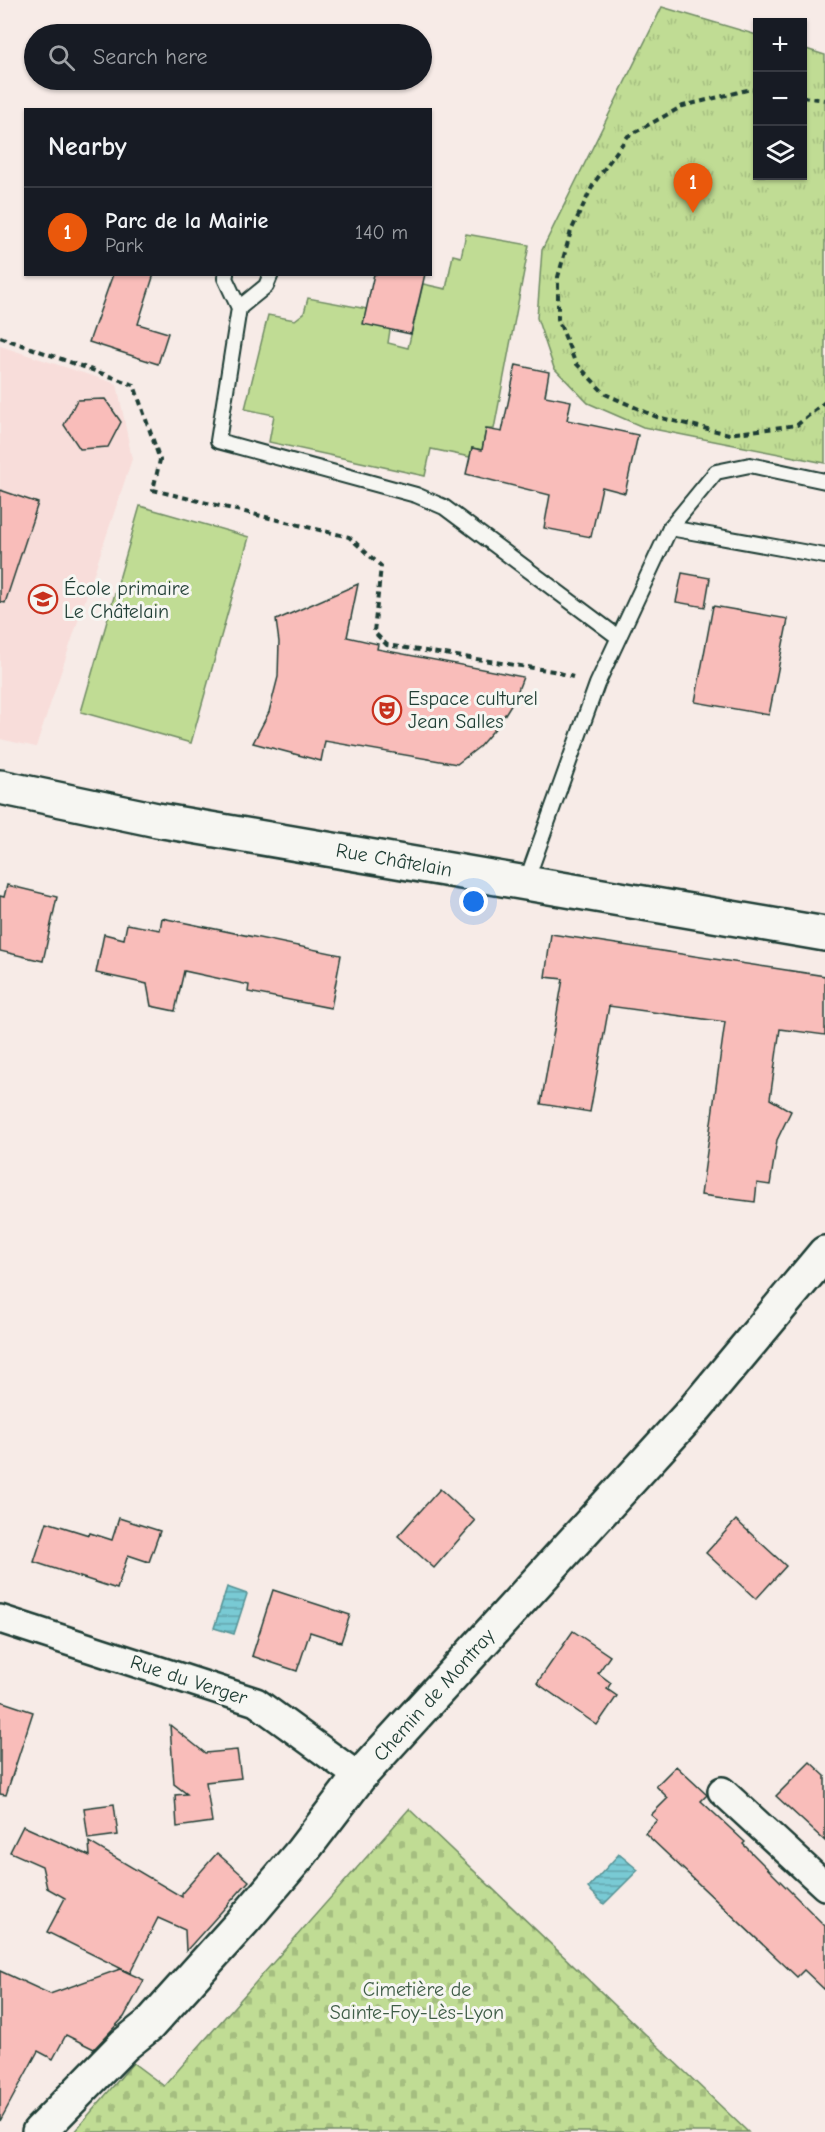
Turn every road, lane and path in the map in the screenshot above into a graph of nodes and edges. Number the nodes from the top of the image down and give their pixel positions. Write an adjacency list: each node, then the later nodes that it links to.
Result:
1 (753, 89): 9 (path)
2 (807, 98): 3 (path)
3 (823, 100): 4 (path)
4 (825, 106)
5 (226, 276): 7 (lane)
6 (270, 276): 7 (lane)
7 (239, 308): 13 (lane)
8 (0, 337): 14 (path)
9 (825, 402)
10 (825, 481): 11 (lane)
11 (670, 528): 12 (lane); 13 (lane)
12 (825, 556)
13 (618, 638): 14 (lane)
14 (597, 684): 16 (lane)
15 (0, 787): 16 (street, Rue Châtelain)
16 (526, 882): 17 (street, Rue Châtelain)
17 (825, 934)
18 (825, 1253): 20 (street, Chemin de Montray)
19 (0, 1619): 20 (street, Rue du Verger)
20 (359, 1777): 23 (street, Chemin de Montray)
21 (722, 1791): 22 (street)
22 (825, 1886)
23 (39, 2132)

